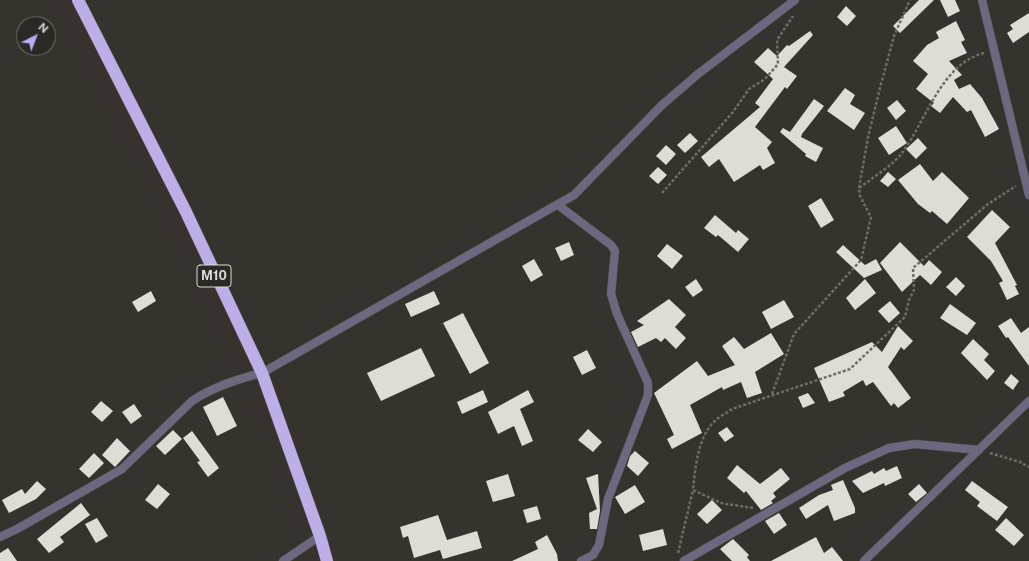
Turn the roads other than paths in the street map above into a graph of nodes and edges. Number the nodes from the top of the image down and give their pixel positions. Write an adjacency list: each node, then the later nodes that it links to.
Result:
1 (78, 0): 6 (highway, M10)
2 (795, 0): 5 (street)
3 (982, 0): 4 (street)
4 (1029, 195)
5 (558, 205): 6 (street); 13 (street)
6 (262, 373): 9 (highway, M10); 10 (street)
7 (1029, 401): 8 (street)
8 (979, 450): 14 (street); 15 (street)
9 (320, 536): 11 (street); 12 (highway, M10)
10 (0, 537)
11 (283, 561)
12 (327, 561)
13 (581, 561)
14 (684, 561)
15 (864, 561)

